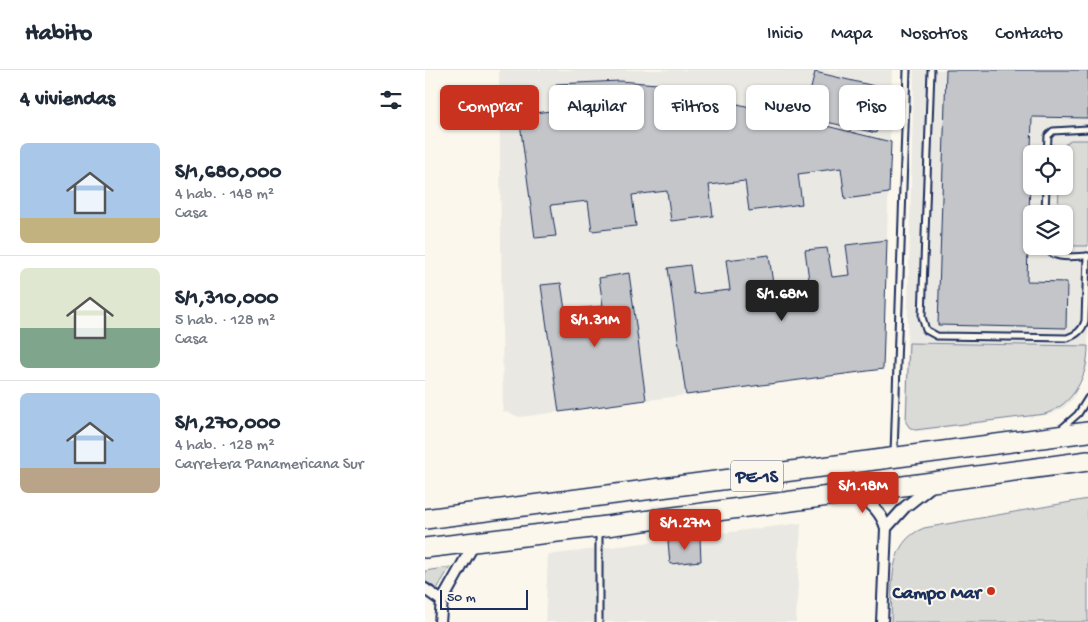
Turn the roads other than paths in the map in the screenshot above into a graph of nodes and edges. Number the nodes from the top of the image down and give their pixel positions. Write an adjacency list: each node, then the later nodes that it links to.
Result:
1 (907, 70): 10 (lane)
2 (931, 70): 6 (lane)
3 (1088, 129): 4 (lane)
4 (1047, 145)
5 (1054, 255): 6 (lane)
6 (1087, 256)
7 (1087, 401): 9 (lane)
8 (1088, 432): 9 (highway, PE-1S)
9 (1051, 437): 10 (highway, PE-1S)
10 (894, 458): 14 (highway, PE-1S)
11 (1088, 460): 12 (highway, PE-1S)
12 (938, 481): 13 (highway, PE-1S); 16 (street)
13 (848, 492): 15 (highway, PE-1S); 16 (street)
14 (425, 519)
15 (599, 527): 17 (highway, PE-1S); 22 (lane)
16 (886, 528): 23 (street)
17 (475, 541): 18 (highway, PE-1S); 20 (street)
18 (425, 548)
19 (425, 589): 20 (street)
20 (442, 601): 21 (street)
21 (440, 622)
22 (599, 622)
23 (882, 622)

